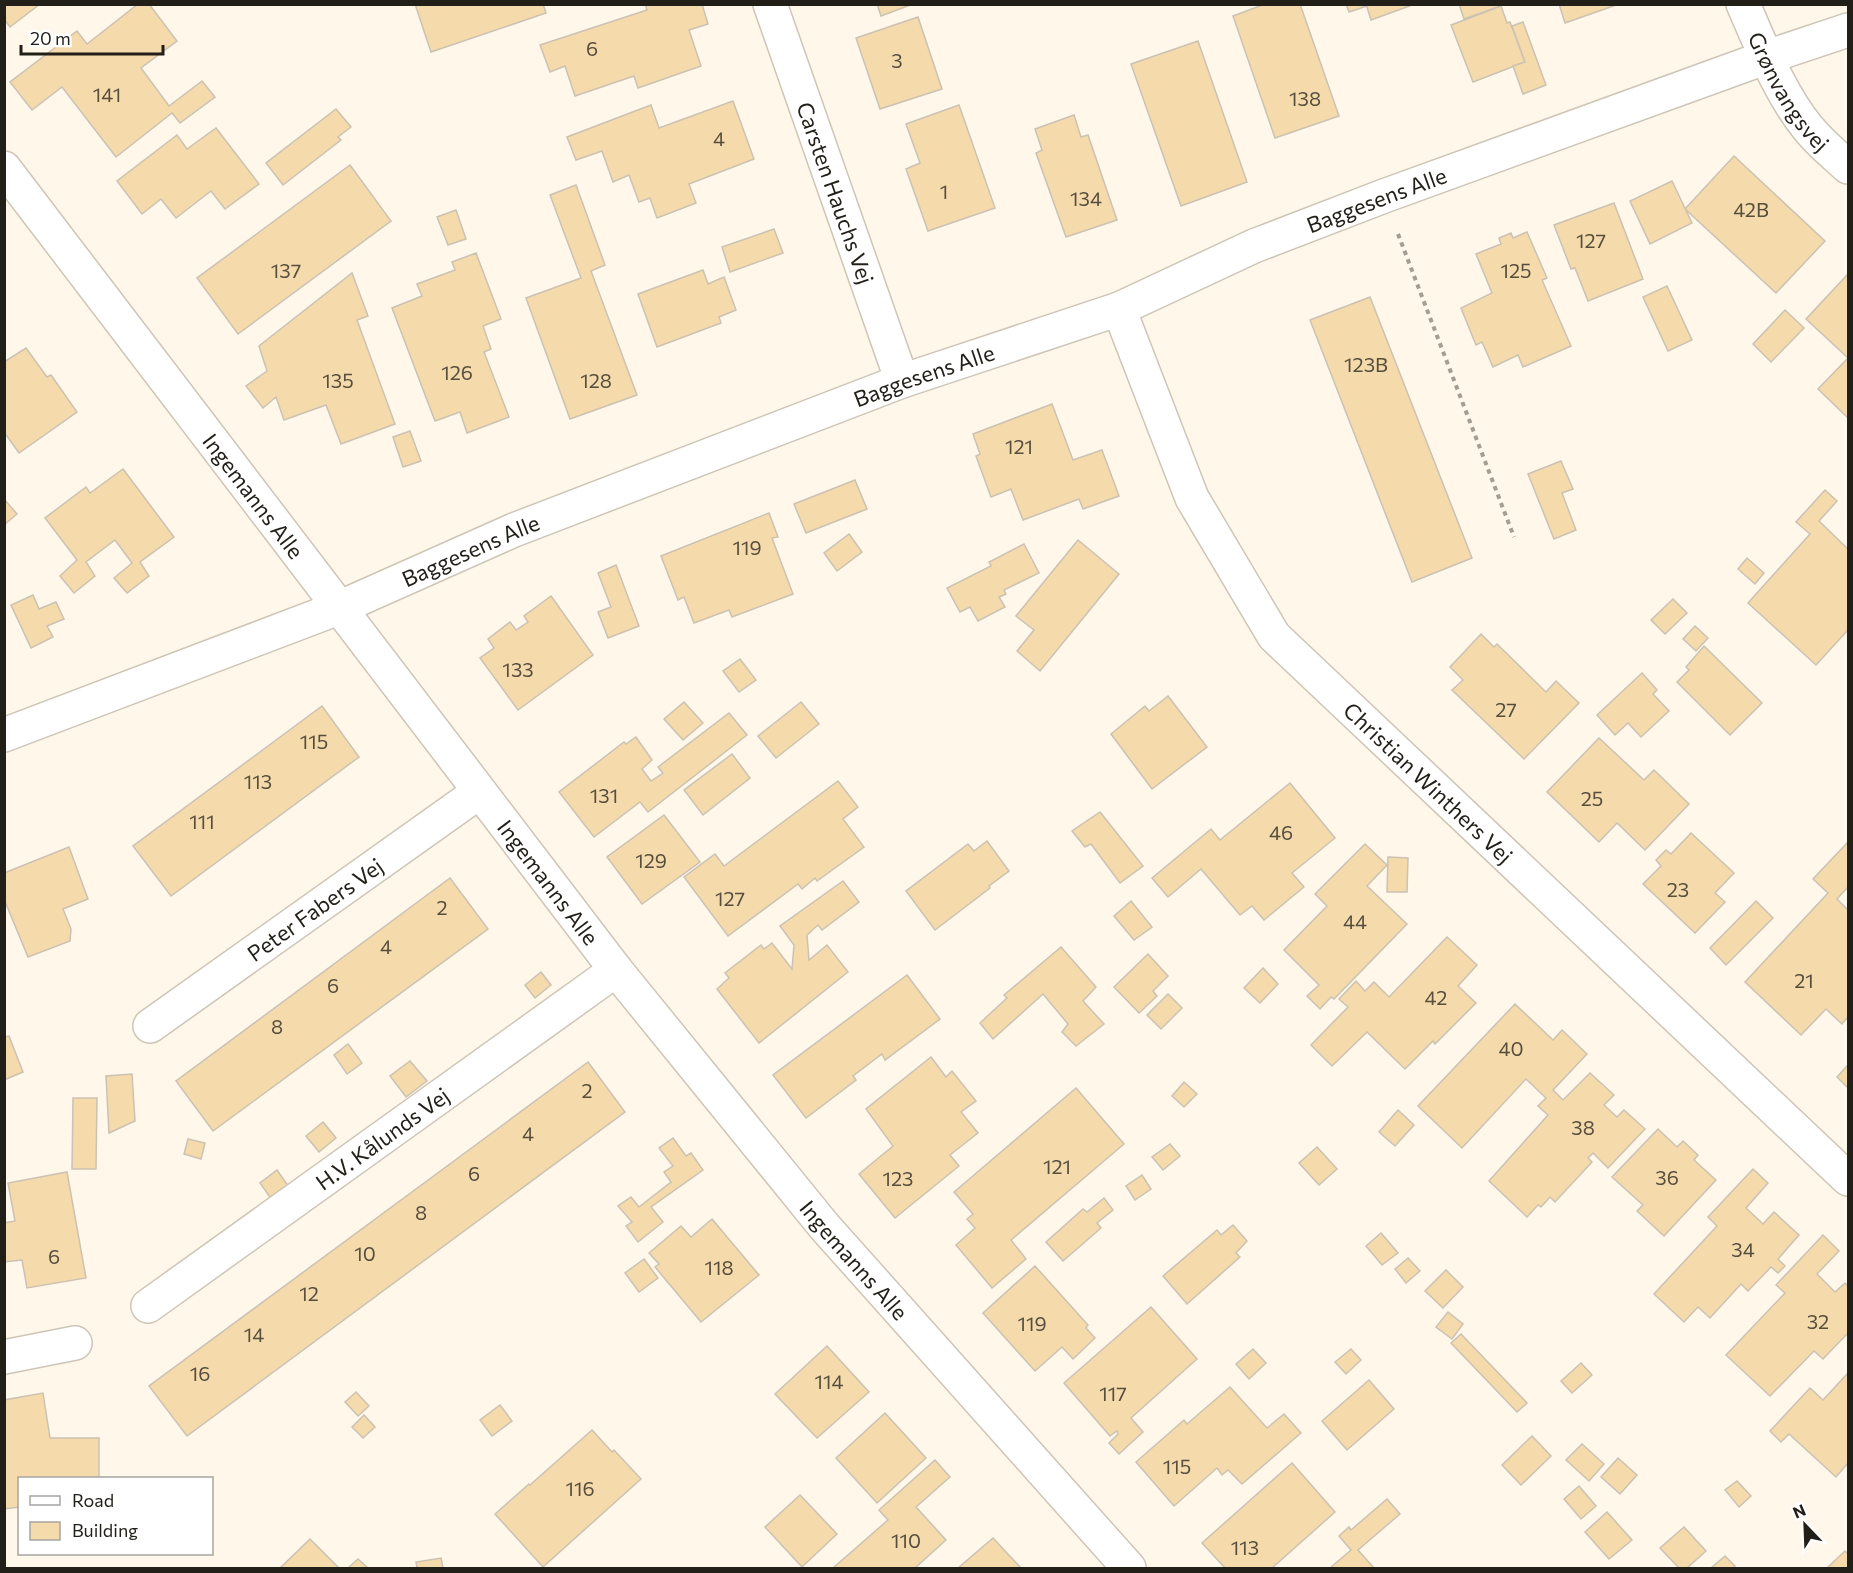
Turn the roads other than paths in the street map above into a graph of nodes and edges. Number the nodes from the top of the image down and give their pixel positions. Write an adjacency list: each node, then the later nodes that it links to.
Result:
1 (770, 4): 8 (street, Carsten Hauchs Vej)
2 (1743, 4): 4 (street, Grønvangsvej)
3 (1848, 30): 4 (street, Baggesens Alle)
4 (1767, 57): 5 (street, Grønvangsvej); 7 (street, Baggesens Alle)
5 (1848, 167)
6 (4, 168): 9 (street, Ingemanns Alle)
7 (1119, 309): 8 (street, Baggesens Alle); 14 (street, Christian Winthers Vej)
8 (902, 381): 9 (street, Baggesens Alle)
9 (341, 607): 10 (street, Baggesens Alle); 11 (street, Ingemanns Alle)
10 (4, 735)
11 (479, 792): 12 (street, Ingemanns Alle); 13 (street, Peter Fabers Vej)
12 (616, 970): 15 (street, H.V. Kålunds Vej); 18 (street, Ingemanns Alle)
13 (150, 1026)
14 (1848, 1179)
15 (148, 1306)
16 (75, 1344): 17 (street)
17 (4, 1357)
18 (1129, 1569)

